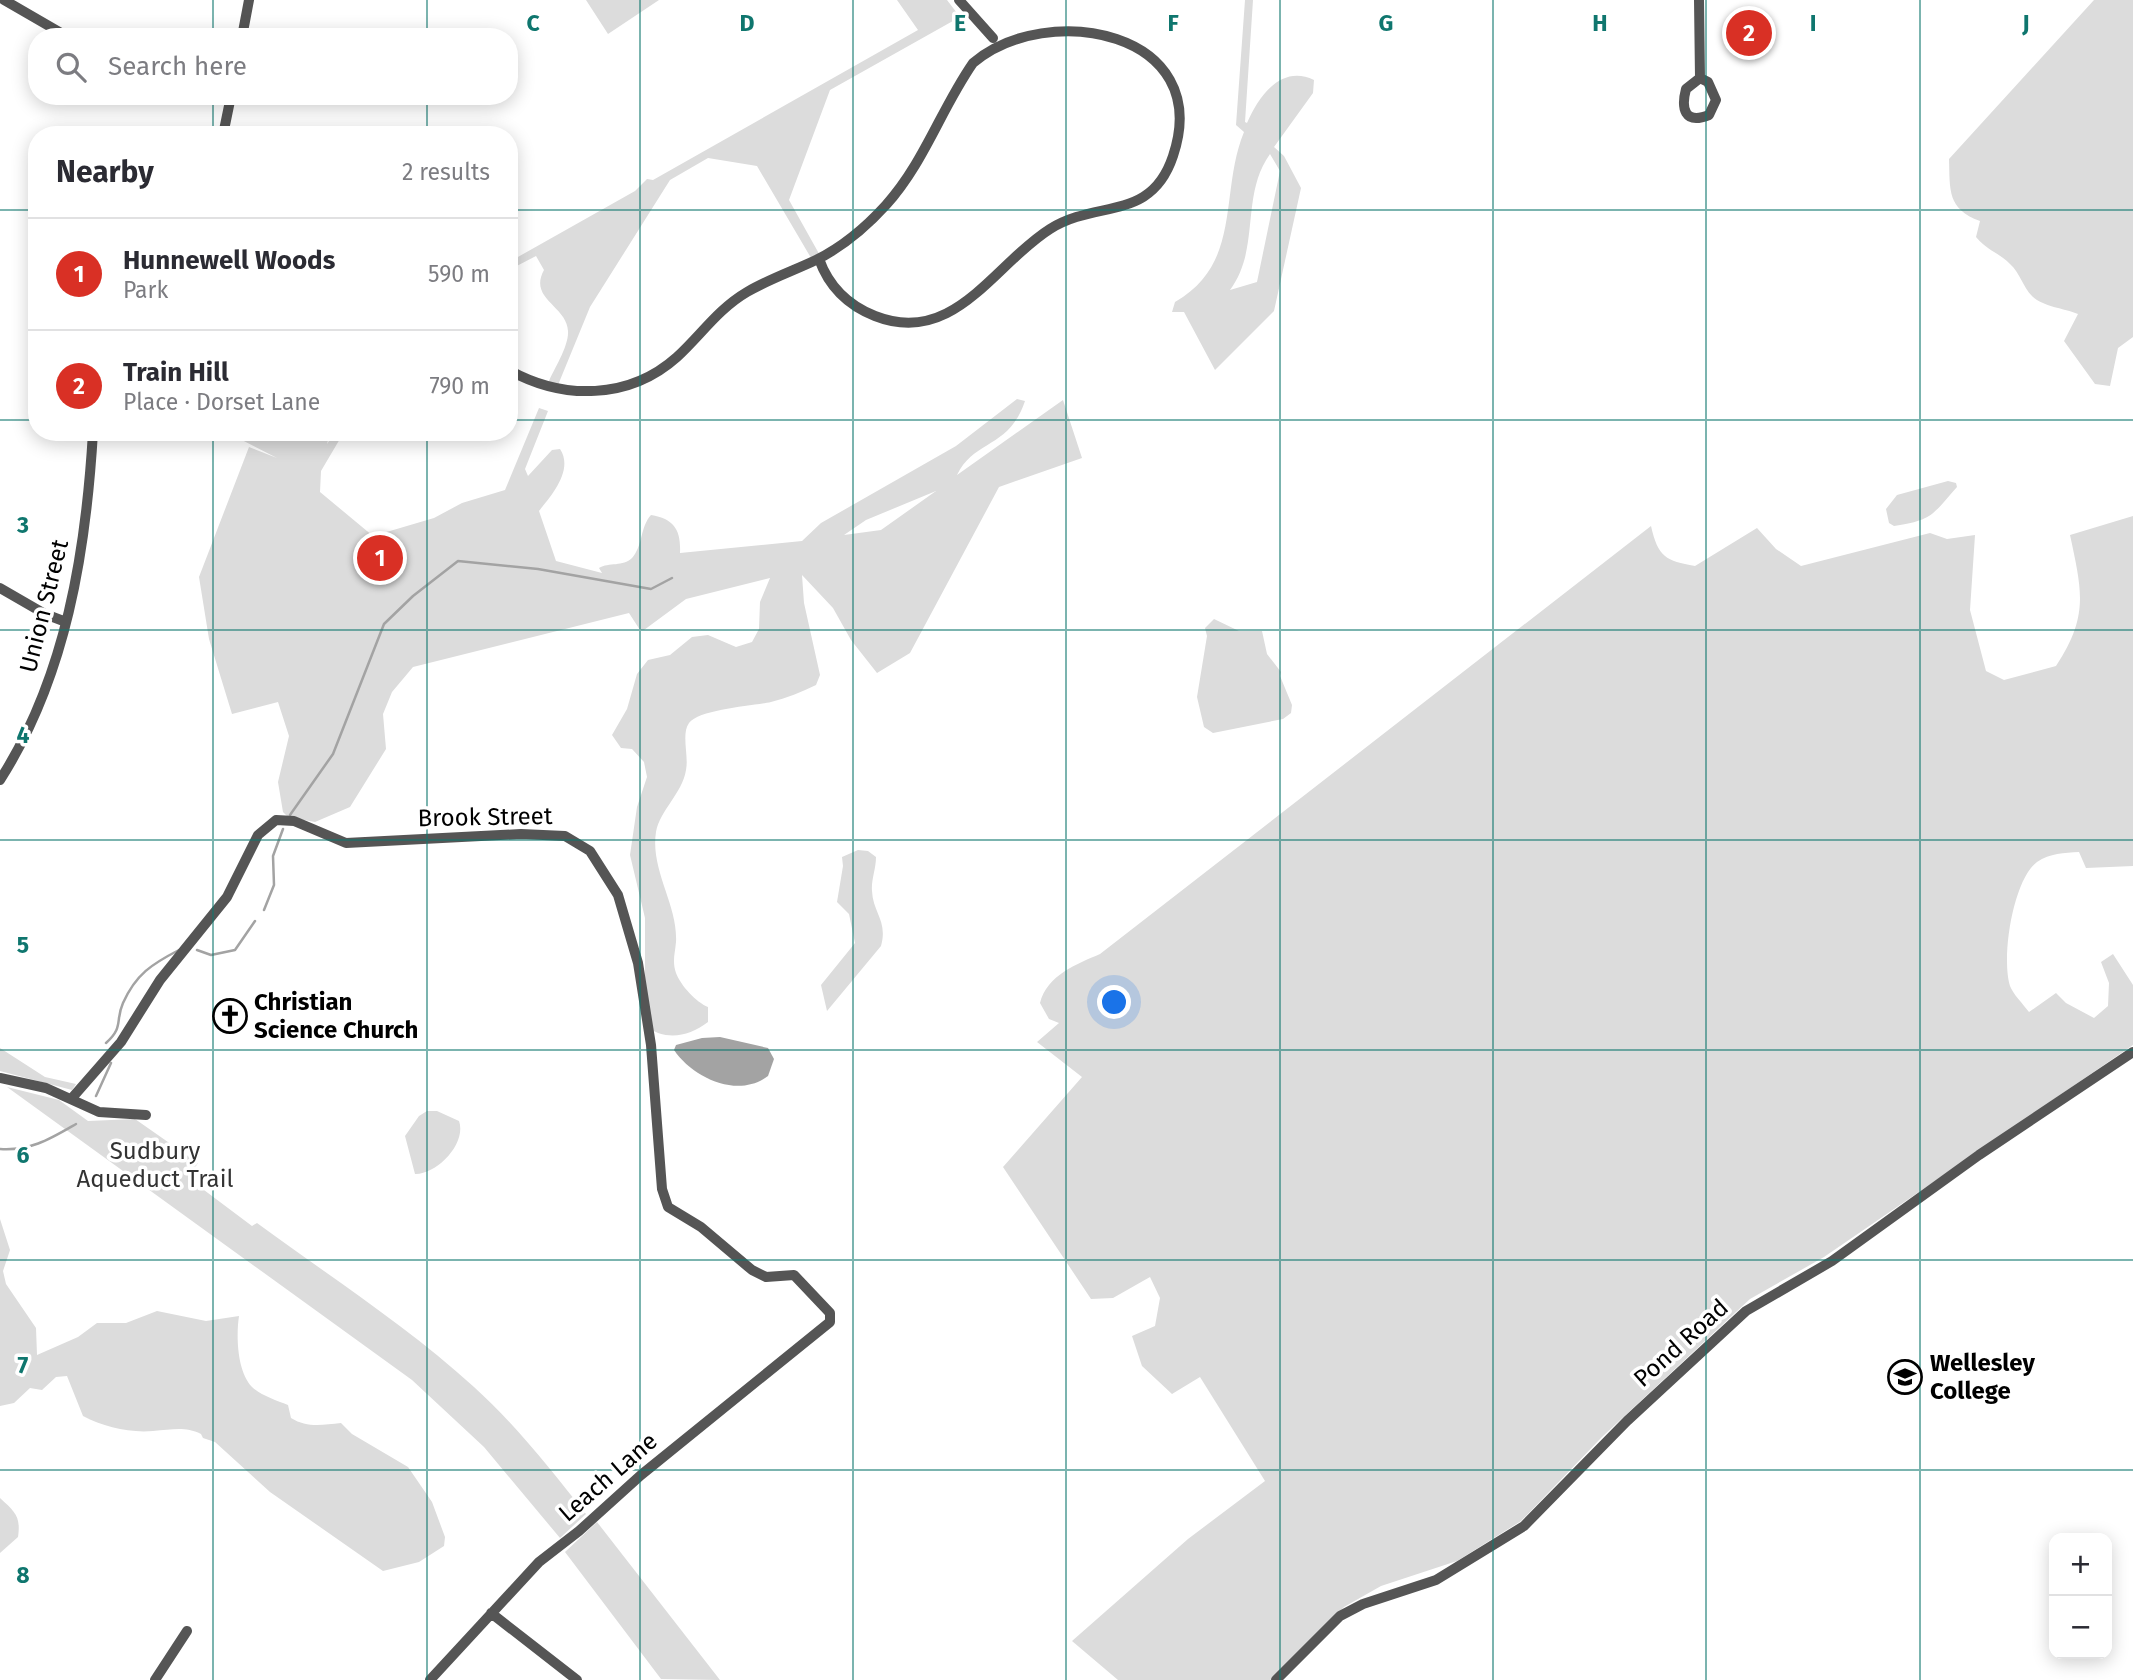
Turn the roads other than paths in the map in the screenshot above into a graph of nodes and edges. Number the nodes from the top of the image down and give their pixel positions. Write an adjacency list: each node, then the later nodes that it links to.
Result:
1 (4, 0): 5 (street)
2 (249, 0): 6 (street)
3 (959, 0): 8 (street)
4 (1699, 0): 10 (street)
5 (52, 28)
6 (244, 28)
7 (1003, 30): 8 (street)
8 (993, 38): 13 (street)
9 (1143, 39): 13 (street)
10 (1700, 78): 10 (street)
11 (229, 105): 12 (street)
12 (225, 126)
13 (818, 259): 14 (street)
14 (518, 374)
15 (92, 441): 17 (street, Union Street)
16 (0, 588): 17 (street)
17 (66, 622): 18 (street, Union Street)
18 (0, 780)
19 (2133, 1052): 30 (street, Pond Road)
20 (0, 1078): 21 (street)
21 (72, 1098): 22 (street); 23 (street, Brook Street)
22 (146, 1115)
23 (830, 1322): 24 (street, Leach Lane)
24 (491, 1613): 26 (street, Leach Lane); 29 (street)
25 (187, 1631): 27 (street)
26 (433, 1676): 28 (street)
27 (155, 1680)
28 (446, 1680)
29 (577, 1680)
30 (1276, 1680)

